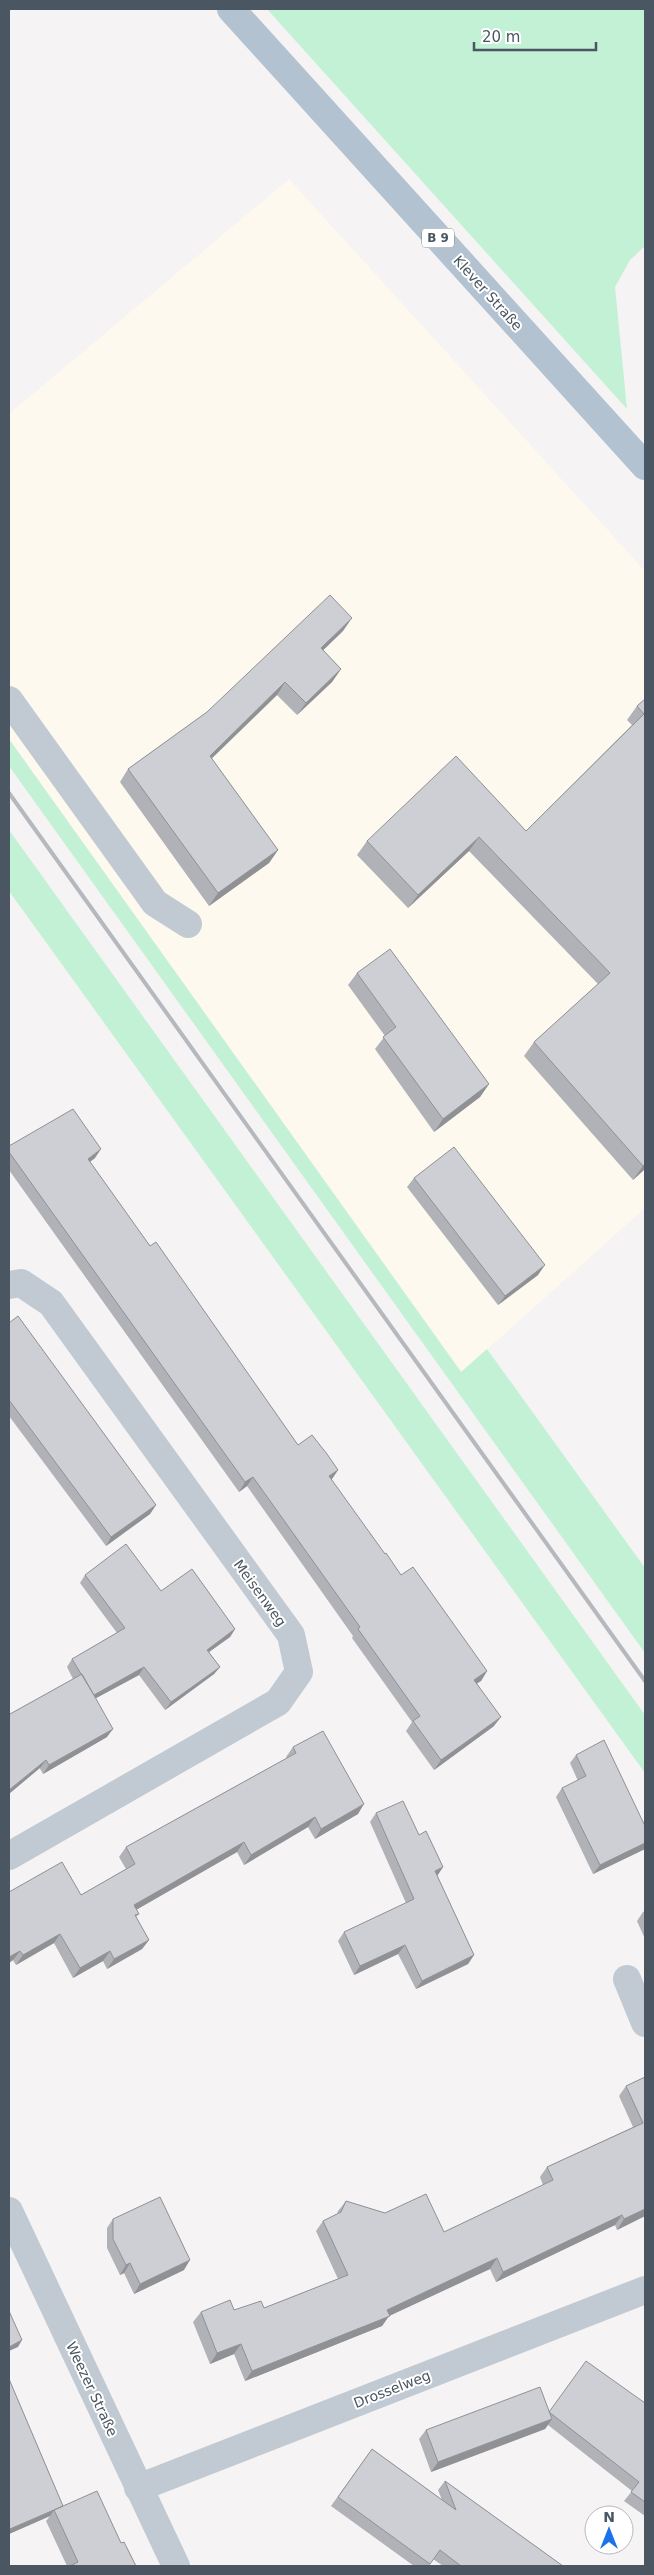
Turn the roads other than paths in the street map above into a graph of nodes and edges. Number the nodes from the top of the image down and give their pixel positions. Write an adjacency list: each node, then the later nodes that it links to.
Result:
1 (231, 9): 2 (main road, Klever Straße / B 9)
2 (645, 466)
3 (9, 700): 4 (street)
4 (188, 924)
5 (9, 1285): 6 (street, Meisenweg)
6 (9, 1856)
7 (627, 1979): 8 (street)
8 (645, 2023)
9 (10, 2216): 11 (street, Weezer Straße)
10 (645, 2290): 11 (street, Drosselweg)
11 (138, 2488): 12 (street, Weezer Straße)
12 (176, 2566)

